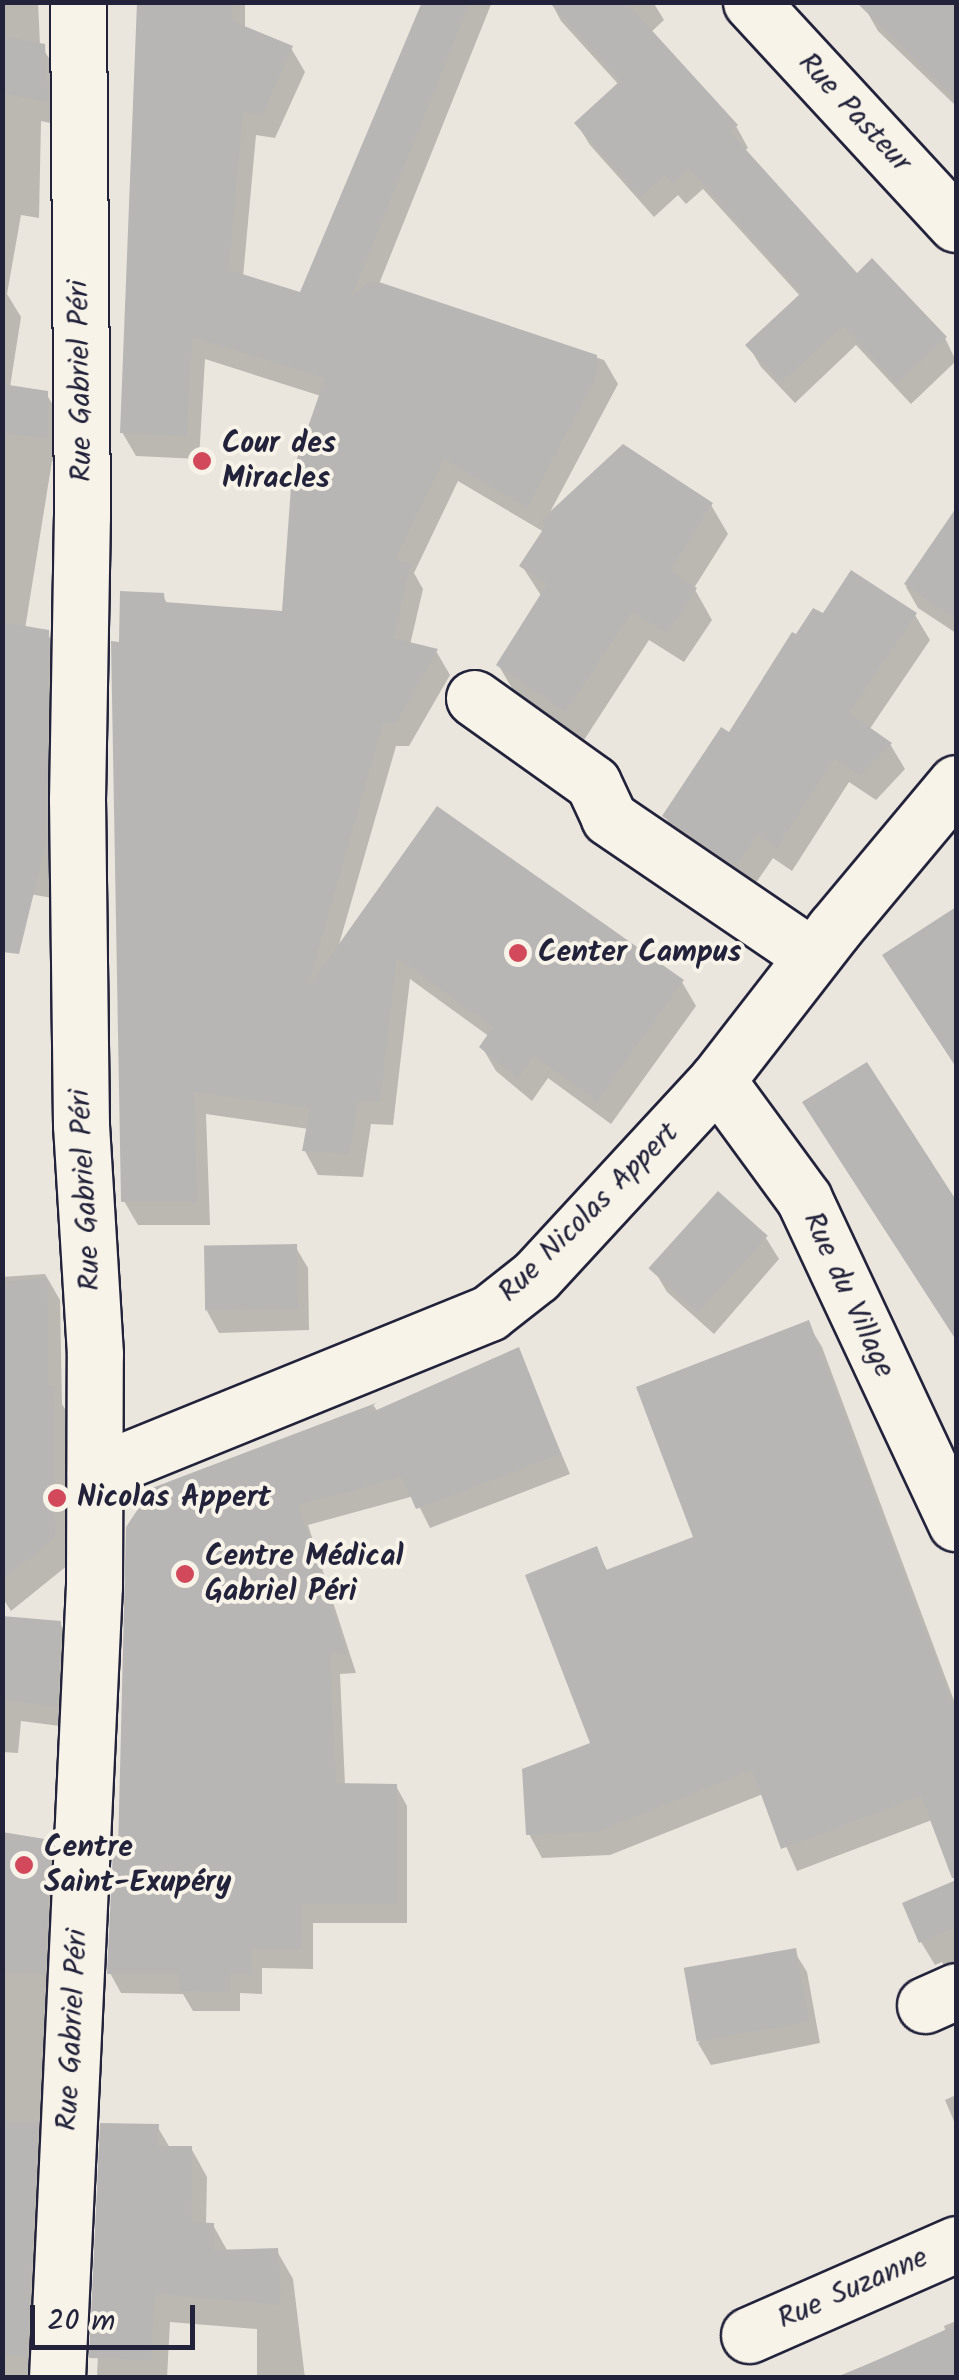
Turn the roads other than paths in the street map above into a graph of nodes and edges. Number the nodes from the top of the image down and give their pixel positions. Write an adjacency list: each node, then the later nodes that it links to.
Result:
1 (78, 2): 8 (street, Rue Gabriel Péri)
2 (751, 2): 3 (street, Rue Pasteur)
3 (956, 224)
4 (474, 698): 6 (street)
5 (956, 783): 6 (street, Rue Nicolas Appert)
6 (812, 956): 7 (street, Rue Nicolas Appert)
7 (717, 1080): 8 (street, Rue Nicolas Appert); 9 (street, Rue du Village)
8 (95, 1472): 12 (street, Rue Gabriel Péri)
9 (956, 1523)
10 (956, 2244): 11 (street, Rue Suzanne)
11 (749, 2335)
12 (56, 2378)

